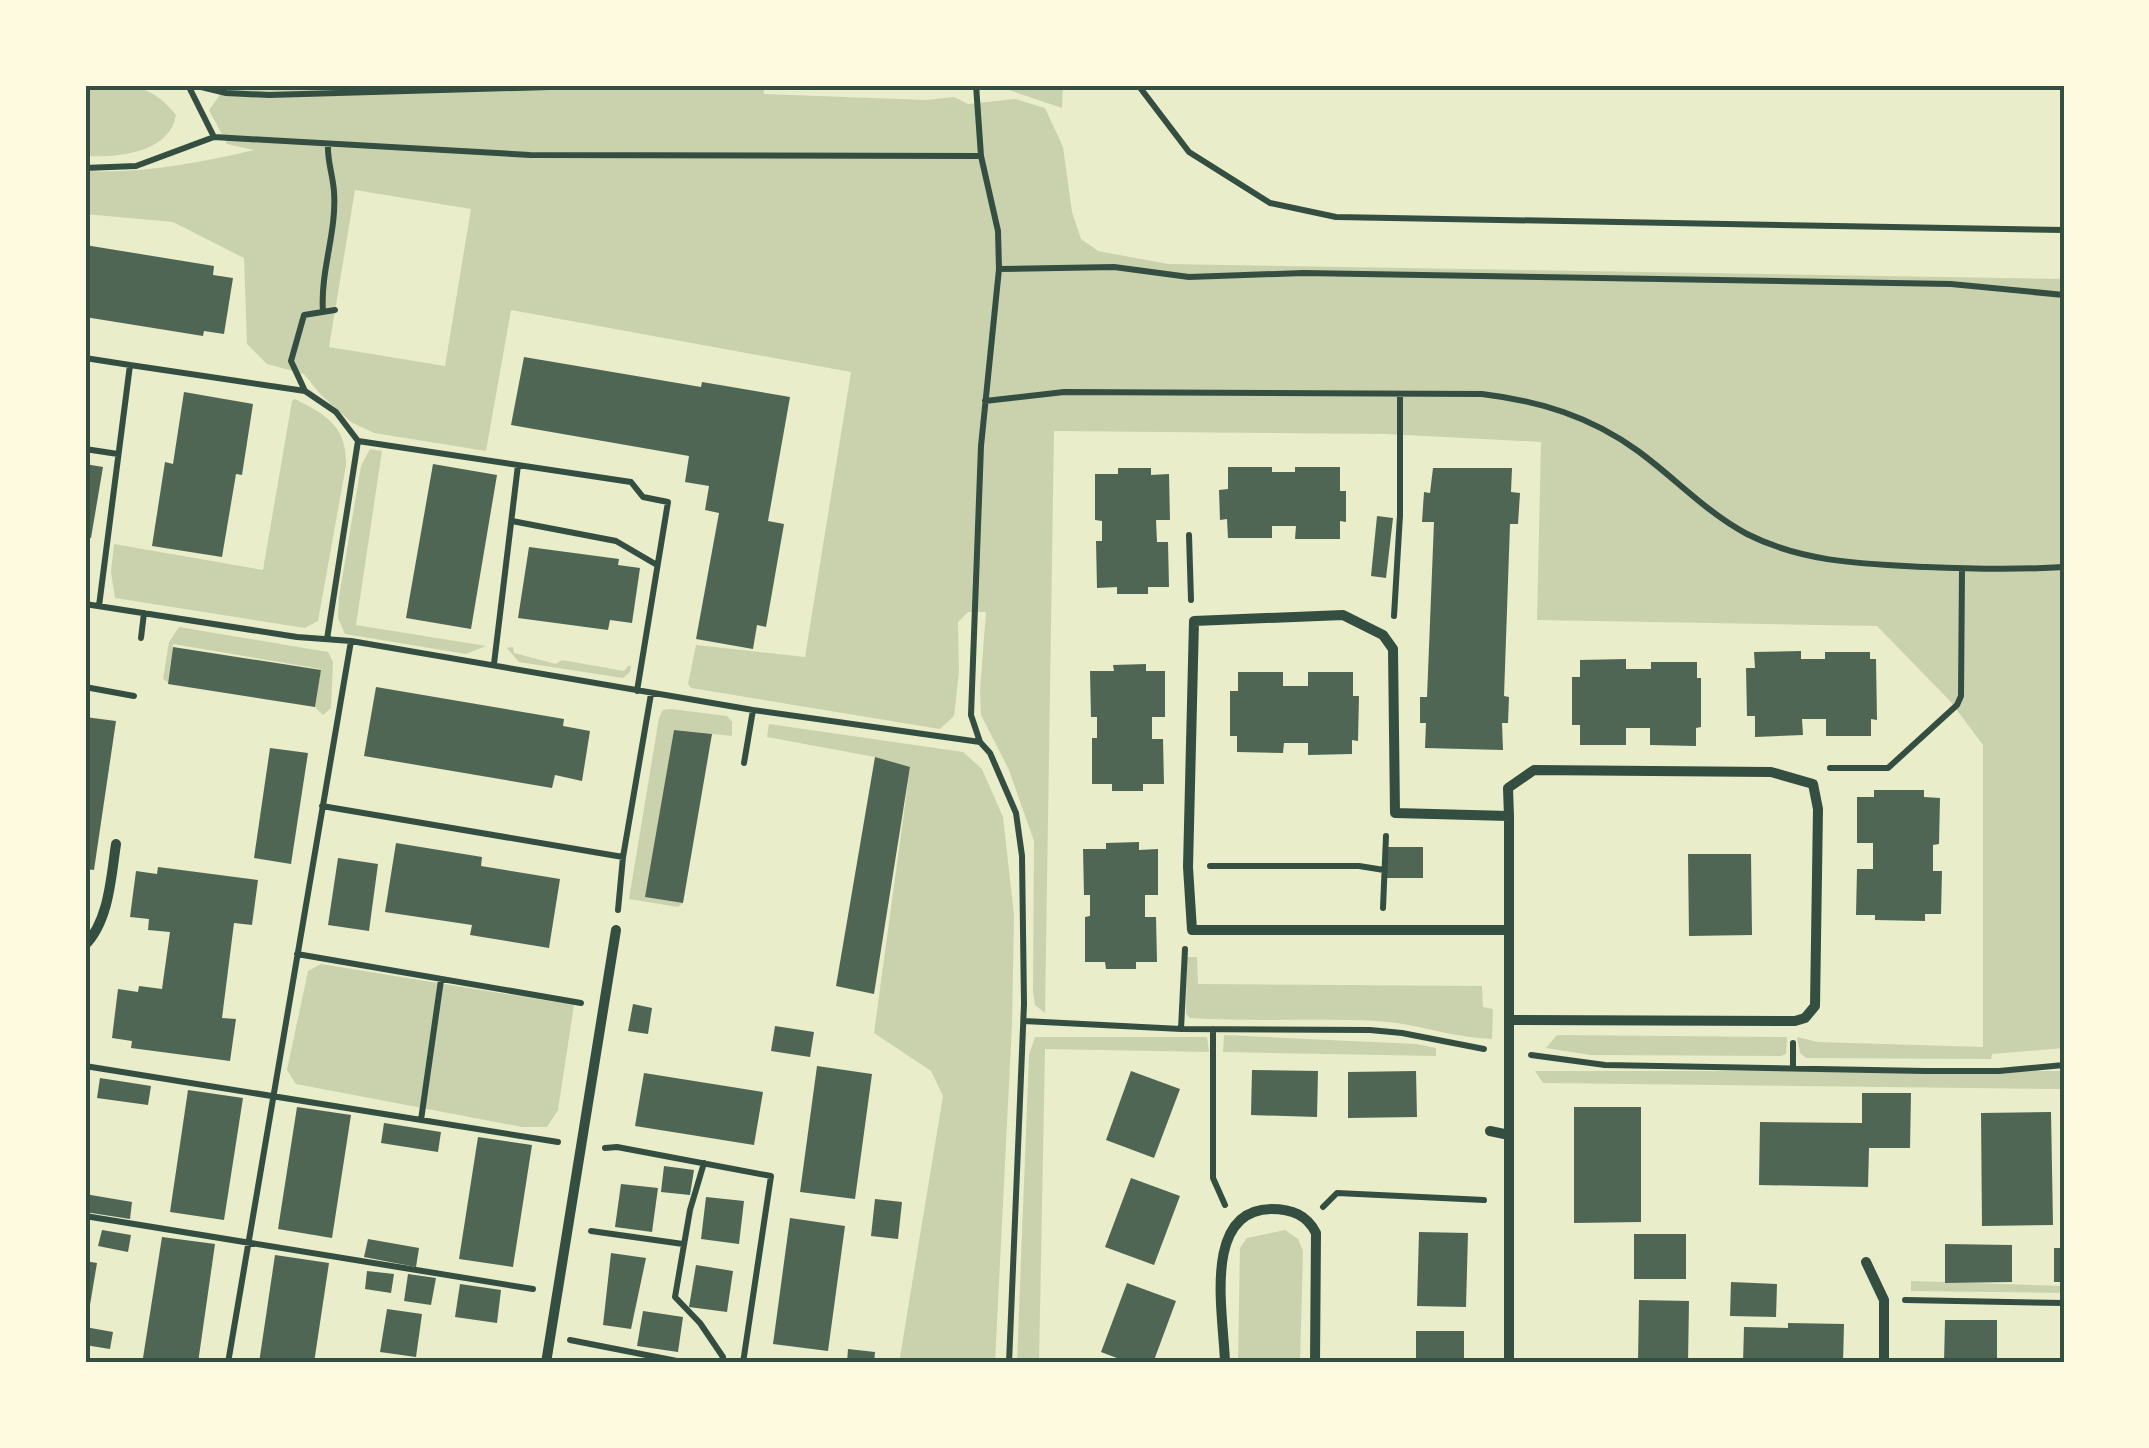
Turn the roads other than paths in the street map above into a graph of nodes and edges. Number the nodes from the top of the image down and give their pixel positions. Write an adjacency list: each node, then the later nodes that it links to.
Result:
1 (1509, 816): 4 (street); 4 (street); 6 (street)
2 (116, 844): 5 (street)
3 (616, 930): 10 (street)
4 (1508, 930): 6 (street)
5 (85, 945)
6 (1508, 1020): 8 (street)
7 (1490, 1131): 8 (street)
8 (1509, 1135): 13 (street)
9 (1866, 1262): 14 (street)
10 (546, 1363)
11 (1225, 1363): 12 (street)
12 (1315, 1363)
13 (1509, 1363)
14 (1884, 1363)

